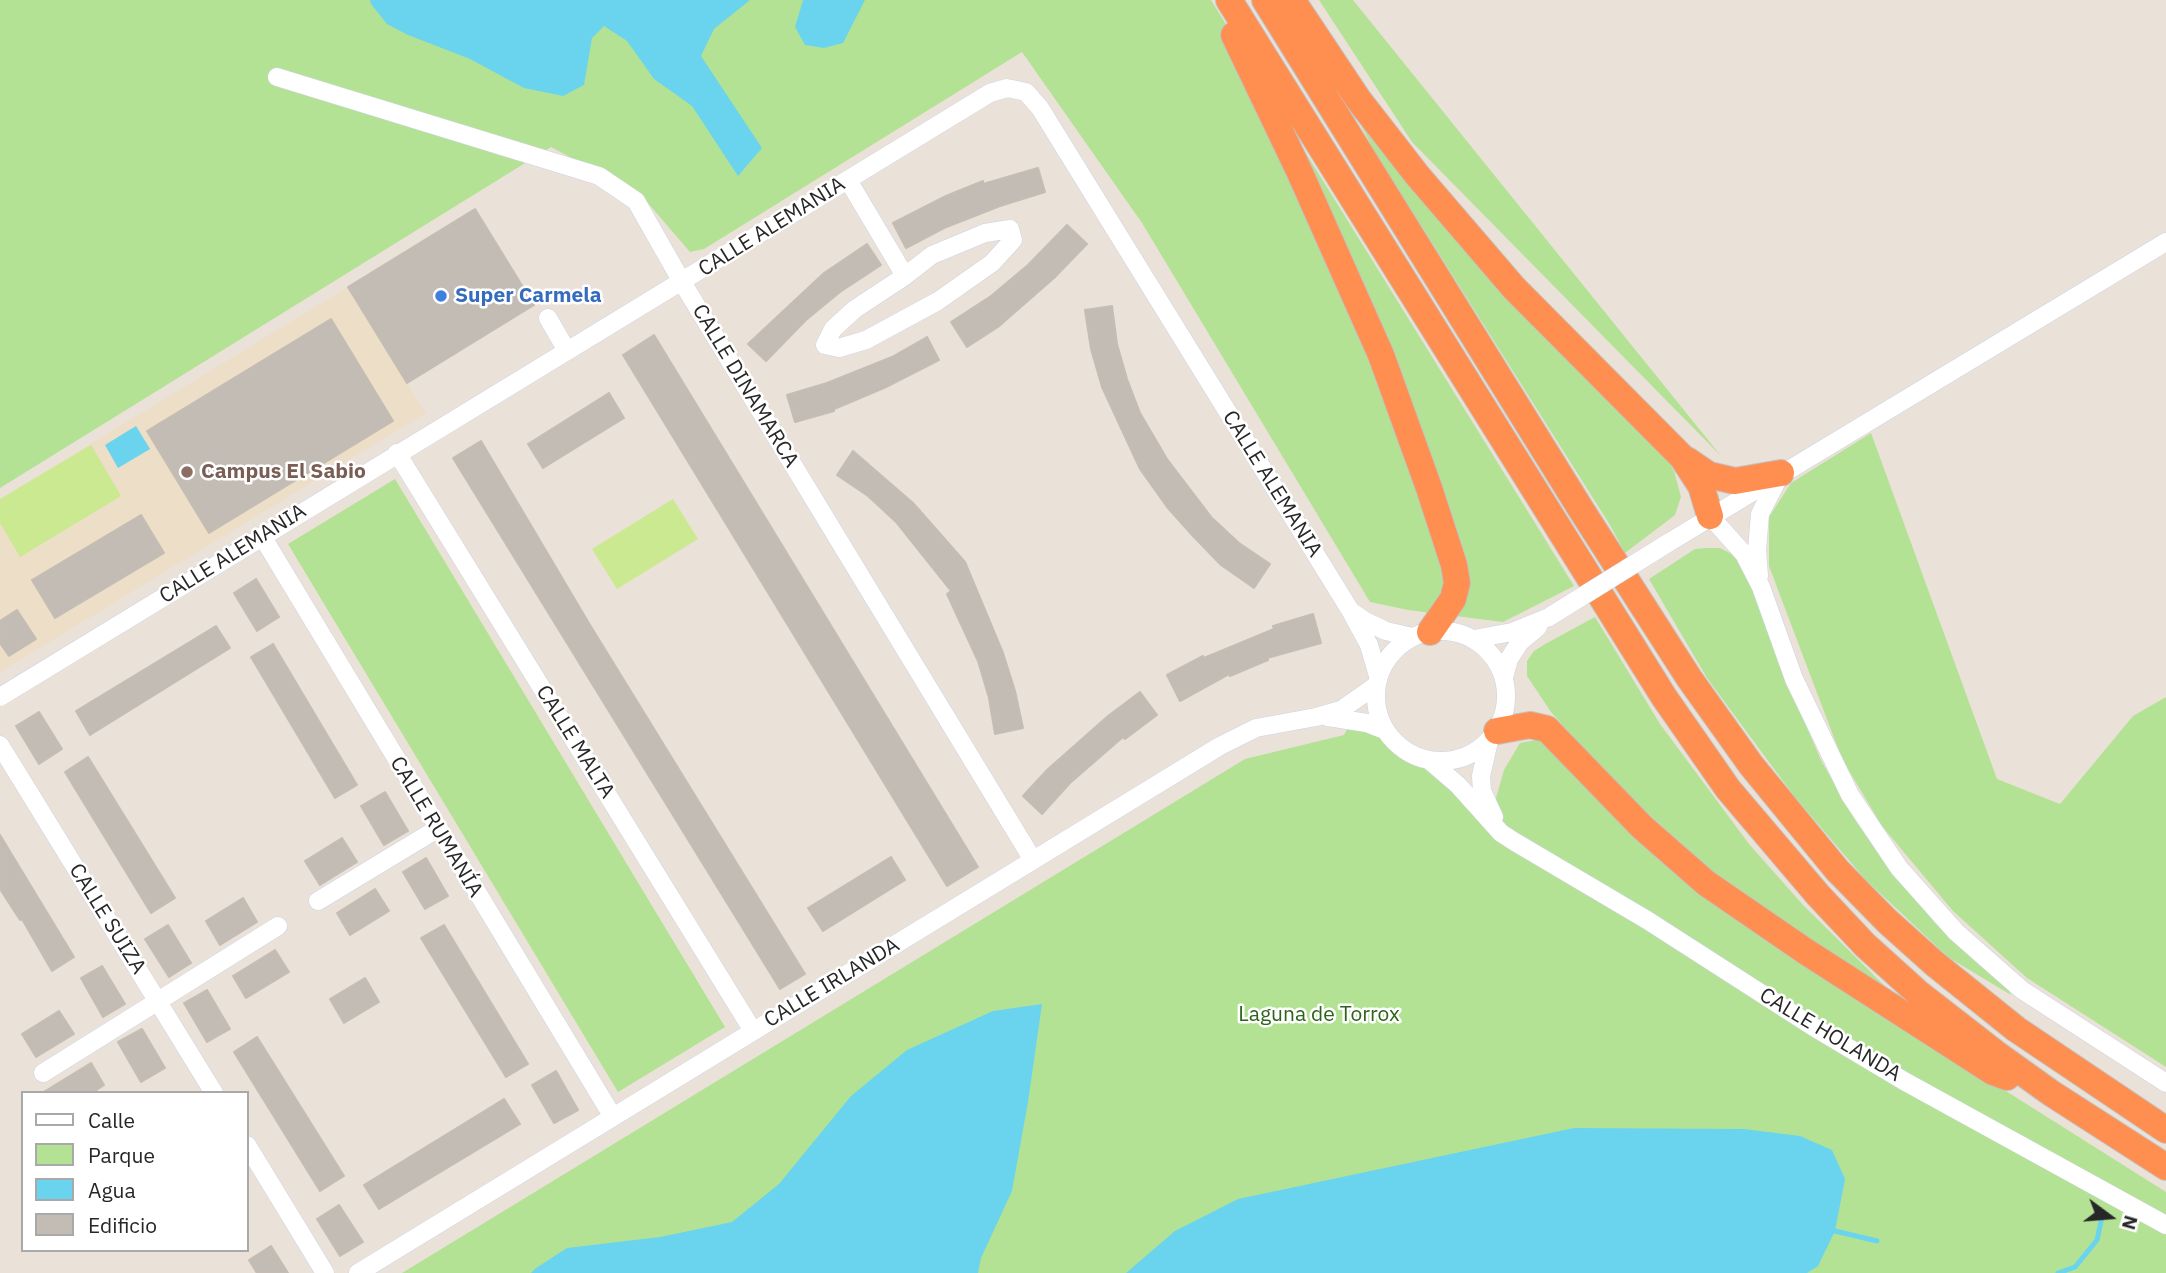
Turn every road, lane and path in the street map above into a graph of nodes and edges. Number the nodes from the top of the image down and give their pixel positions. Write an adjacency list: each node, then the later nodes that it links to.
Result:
1 (1227, 0): 19 (highway); 39 (highway)
2 (1265, 0): 41 (highway)
3 (1292, 0): 12 (highway)
4 (278, 77): 8 (street, CALLE DINAMARCA)
5 (848, 180): 7 (street); 8 (street, CALLE ALEMANIA); 17 (street, CALLE ALEMANIA)
6 (2166, 242): 13 (street)
7 (905, 276): 7 (street)
8 (682, 282): 10 (street, CALLE ALEMANIA); 31 (street, CALLE DINAMARCA)
9 (548, 318): 10 (street)
10 (567, 351): 11 (street, CALLE ALEMANIA)
11 (397, 453): 15 (street, CALLE ALEMANIA); 35 (street, CALLE MALTA)
12 (1682, 457): 13 (highway); 14 (highway)
13 (1781, 473): 14 (street); 16 (street)
14 (1710, 516): 16 (street); 18 (street, bridge)
15 (262, 536): 23 (street, CALLE ALEMANIA); 29 (street, CALLE RUMANÍA)
16 (1760, 587): 37 (street)
17 (1350, 610): 19 (street, CALLE ALEMANIA); 22 (street, CALLE ALEMANIA)
18 (1549, 617): 20 (street); 21 (street)
19 (1421, 635): 20 (street); 22 (street)
20 (1474, 639): 21 (street)
21 (1504, 677): 26 (street)
22 (1377, 681): 24 (street, CALLE IRLANDA); 25 (street)
23 (0, 697)
24 (1316, 717): 25 (street, CALLE IRLANDA); 31 (street, CALLE IRLANDA)
25 (1385, 730): 28 (street)
26 (1493, 736): 28 (street); 30 (street); 39 (highway)
27 (0, 745): 34 (street, CALLE SUIZA)
28 (1430, 761): 30 (street, CALLE HOLANDA)
29 (437, 829): 32 (street); 40 (street, CALLE RUMANÍA)
30 (1501, 833): 44 (street, CALLE HOLANDA)
31 (1033, 860): 35 (street, CALLE IRLANDA)
32 (318, 901)
33 (278, 926): 34 (street)
34 (158, 1002): 36 (street); 38 (street, CALLE SUIZA)
35 (753, 1031): 40 (street, CALLE IRLANDA)
36 (43, 1073)
37 (2166, 1083)
38 (213, 1091)
39 (2051, 1093): 43 (highway)
40 (613, 1117): 46 (street, CALLE IRLANDA)
41 (2166, 1130)
42 (248, 1147): 45 (street)
43 (2166, 1167)
44 (2166, 1225)
45 (325, 1273)
46 (358, 1273)

